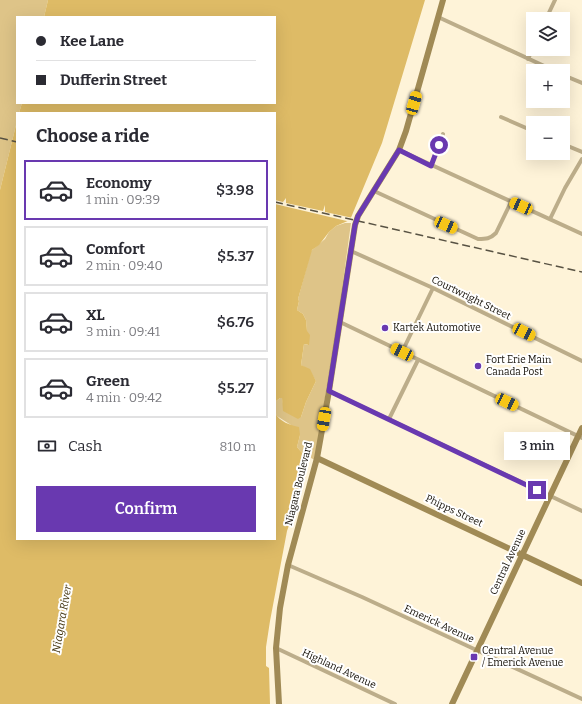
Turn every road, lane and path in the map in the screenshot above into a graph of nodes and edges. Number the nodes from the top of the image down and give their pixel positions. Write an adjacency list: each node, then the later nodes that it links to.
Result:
1 (443, 0): 4 (main road, Niagara Boulevard)
2 (555, 0): 3 (street)
3 (549, 12)
4 (438, 18): 6 (street); 14 (main road, Niagara Boulevard)
5 (529, 56): 6 (street)
6 (528, 59): 7 (street)
7 (539, 64)
8 (570, 77): 9 (street)
9 (582, 83)
10 (501, 117): 11 (street)
11 (526, 128)
12 (443, 134): 17 (street)
13 (570, 147): 15 (street)
14 (399, 150): 17 (street); 18 (main road, Niagara Boulevard)
15 (582, 152)
16 (582, 159): 20 (street)
17 (431, 166): 19 (street)
18 (374, 191): 19 (street); 22 (main road, Niagara Boulevard)
19 (511, 202): 20 (street)
20 (550, 219): 21 (street)
21 (582, 234)
22 (351, 251): 23 (street, Courtwright Street); 24 (main road, Niagara Boulevard)
23 (433, 288): 25 (street); 27 (street, Courtwright Street)
24 (340, 322): 25 (street); 28 (main road, Niagara Boulevard)
25 (402, 352): 26 (street)
26 (418, 360): 29 (street); 31 (street)
27 (582, 361)
28 (329, 391): 29 (street); 32 (main road, Niagara Boulevard)
29 (389, 420): 33 (street)
30 (582, 428): 31 (main road, Central Avenue)
31 (580, 437): 33 (main road, Central Avenue)
32 (317, 458): 35 (main road, Phipps Street); 36 (main road, Niagara Boulevard)
33 (550, 496): 34 (street); 35 (main road, Central Avenue)
34 (582, 511)
35 (523, 554): 37 (main road, Phipps Street); 39 (main road, Central Avenue)
36 (288, 565): 38 (main road, Niagara Boulevard); 39 (street, Emerick Avenue)
37 (582, 583)
38 (276, 648): 41 (main road, Niagara Boulevard); 42 (street, Highland Avenue)
39 (477, 651): 40 (street, Emerick Avenue); 43 (main road, Central Avenue)
40 (582, 699)
41 (278, 704)
42 (395, 704)
43 (452, 704)

